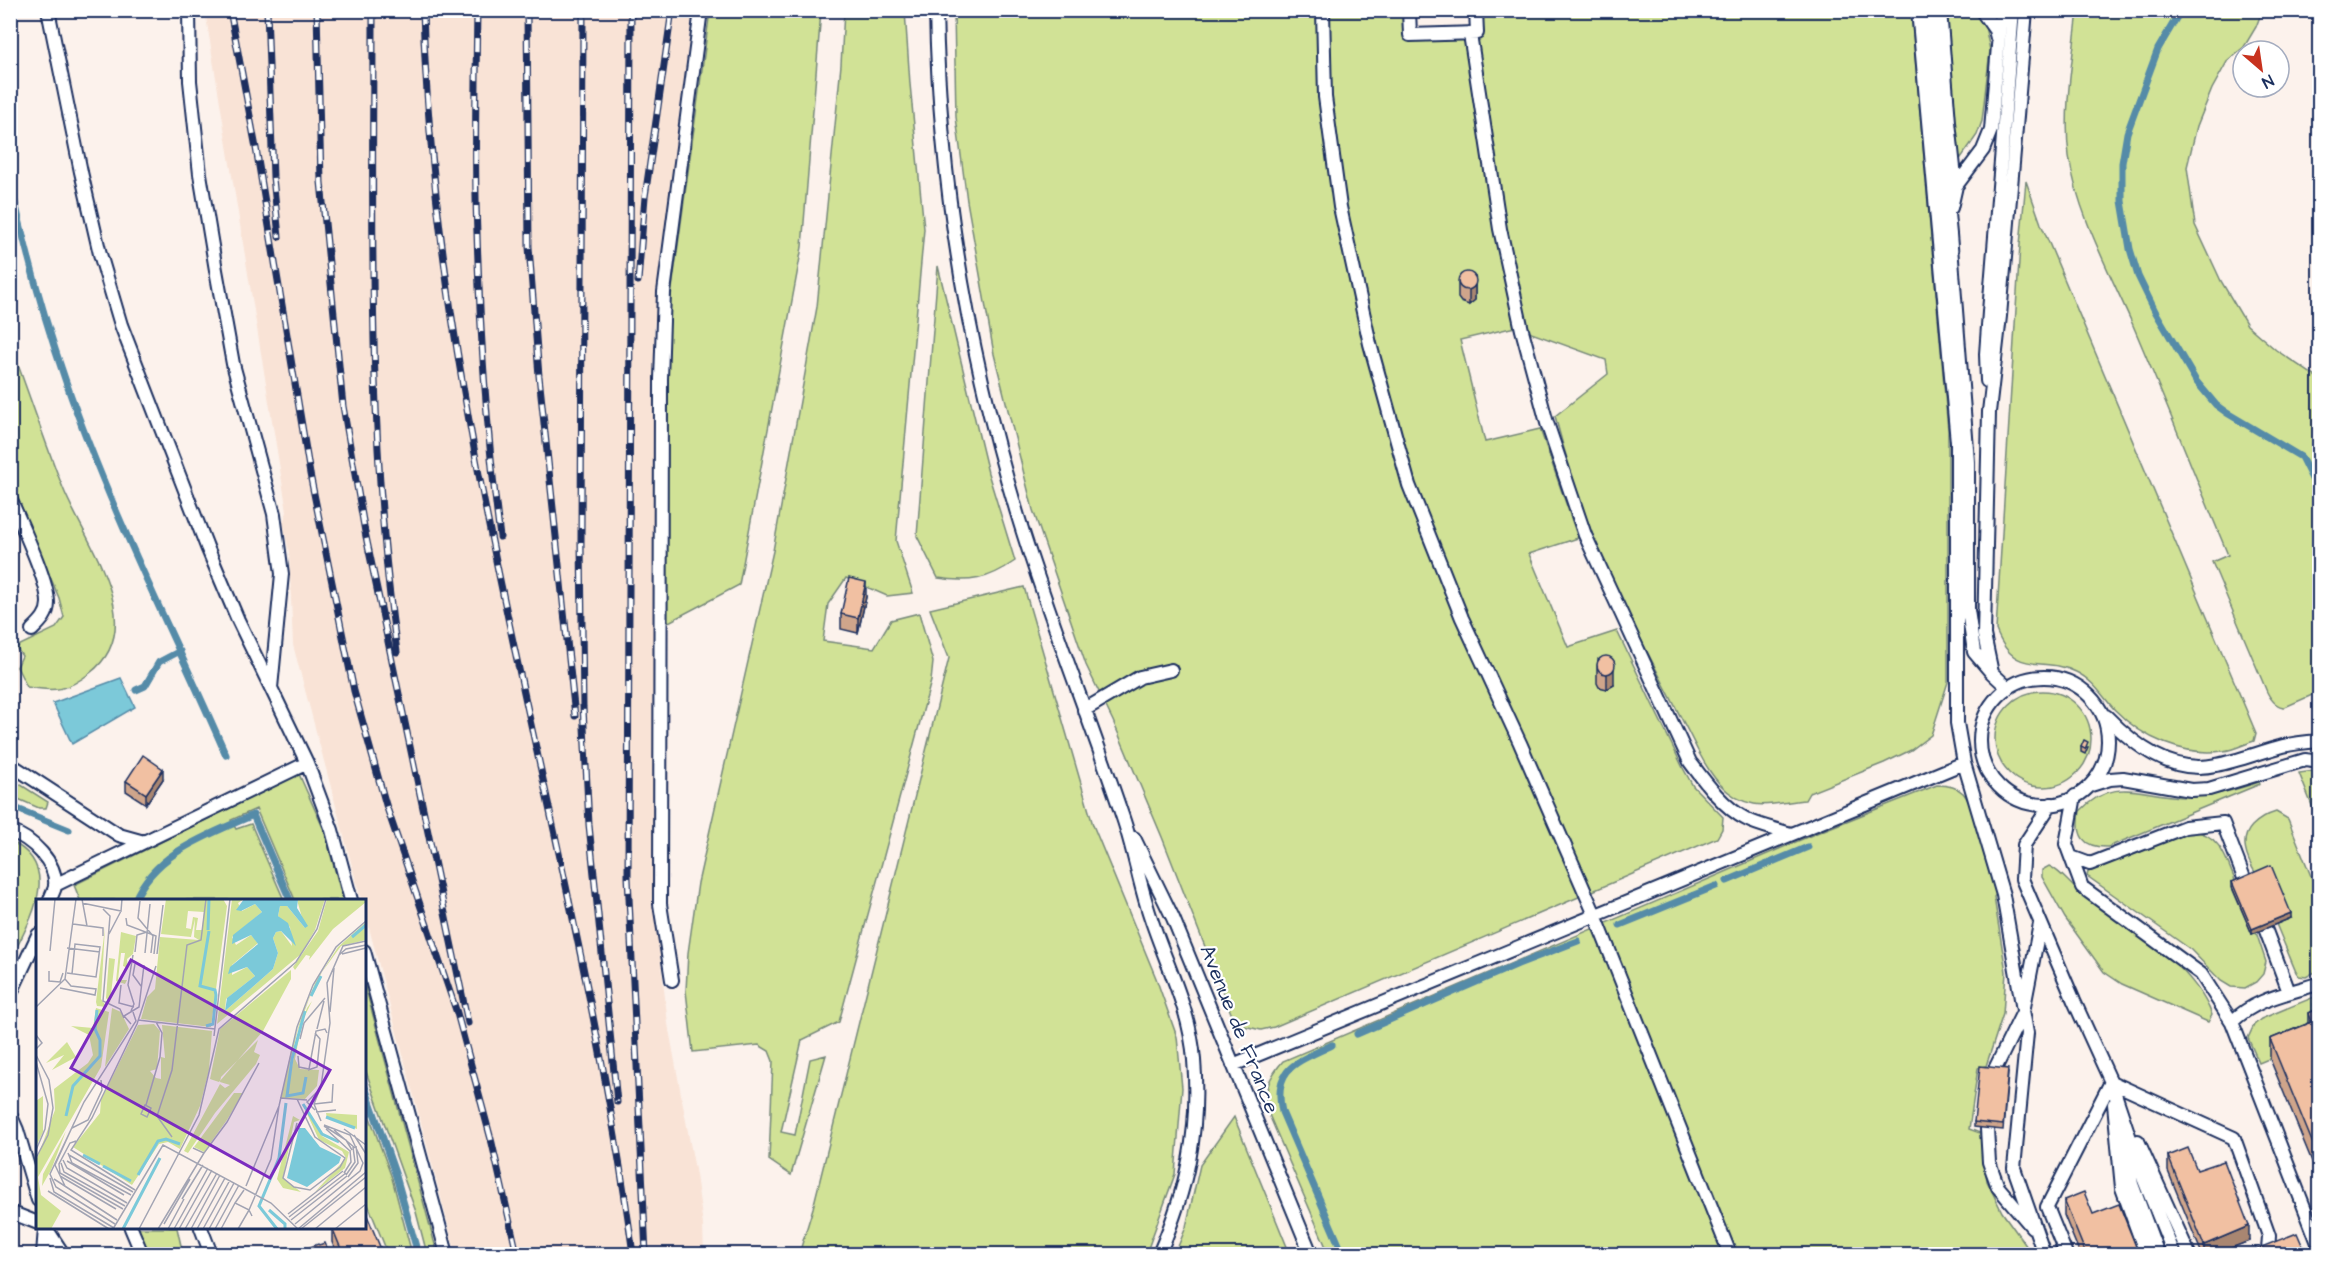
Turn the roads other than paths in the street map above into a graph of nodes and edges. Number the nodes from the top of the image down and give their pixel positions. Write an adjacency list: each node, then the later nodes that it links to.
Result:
1 (48, 10): 29 (lane)
2 (189, 10): 29 (lane)
3 (701, 10): 52 (lane)
4 (936, 10): 30 (lane)
5 (1323, 10): 48 (lane)
6 (1409, 10): 15 (lane)
7 (1476, 10): 15 (lane)
8 (1918, 10): 21 (lane)
9 (1928, 10): 18 (lane)
10 (1940, 10): 17 (lane)
11 (1981, 10): 16 (lane)
12 (2001, 10): 16 (lane)
13 (2013, 10): 19 (lane)
14 (2026, 10): 19 (lane)
15 (1470, 34): 42 (lane)
16 (1998, 39): 17 (lane)
17 (1956, 186): 18 (lane)
18 (1949, 219): 22 (lane)
19 (1989, 412): 27 (lane)
20 (10, 498): 25 (lane)
21 (1956, 503): 23 (lane); 24 (lane)
22 (1967, 529): 23 (lane); 24 (lane)
23 (1962, 561): 24 (lane)
24 (1962, 609): 27 (lane); 34 (lane)
25 (32, 630)
26 (1171, 670): 30 (lane)
27 (1992, 673): 28 (lane)
28 (2006, 686): 31 (lane); 39 (lane)
29 (271, 688): 35 (lane)
30 (1084, 710): 40 (lane)
31 (2100, 710): 32 (lane); 37 (lane)
32 (2319, 741)
33 (2319, 762): 37 (lane)
34 (1964, 763): 42 (lane); 56 (lane)
35 (307, 764): 43 (lane); 47 (lane)
36 (10, 765): 43 (lane)
37 (2091, 785): 38 (lane)
38 (2075, 796): 39 (lane); 44 (lane)
39 (2051, 804): 49 (lane)
40 (1125, 821): 58 (lane, Avenue de France); 78 (lane)
41 (10, 831): 45 (lane)
42 (1791, 834): 48 (lane)
43 (144, 842): 45 (lane)
44 (2071, 857): 54 (lane); 57 (lane)
45 (55, 885): 46 (lane)
46 (50, 899)
47 (351, 899)
48 (1595, 915): 58 (lane); 80 (lane)
49 (2040, 924): 56 (lane); 60 (lane)
50 (36, 939): 55 (lane)
51 (366, 958): 77 (lane)
52 (672, 980)
53 (2319, 983): 54 (lane)
54 (2289, 992): 57 (lane)
55 (10, 995)
56 (2023, 1012): 59 (lane); 70 (lane)
57 (2232, 1022): 71 (lane)
58 (1233, 1065): 79 (lane, Avenue de France)
59 (1993, 1073)
60 (2111, 1082): 72 (lane); 82 (lane); 83 (lane); 84 (lane); 85 (lane); 86 (lane)
61 (10, 1114): 63 (lane)
62 (1987, 1128): 70 (lane)
63 (36, 1193)
64 (10, 1212): 65 (lane)
65 (36, 1222)
66 (46, 1229): 73 (lane)
67 (47, 1229): 74 (lane)
68 (132, 1229): 75 (lane)
69 (202, 1229): 76 (lane)
70 (2036, 1233): 81 (lane)
71 (2319, 1248)
72 (2268, 1250)
73 (43, 1254)
74 (63, 1254)
75 (142, 1254)
76 (211, 1254)
77 (447, 1254)
78 (1159, 1254)
79 (1311, 1254)
80 (1730, 1254)
81 (2044, 1254)
82 (2066, 1254)
83 (2146, 1254)
84 (2158, 1254)
85 (2174, 1254)
86 (2189, 1254)

